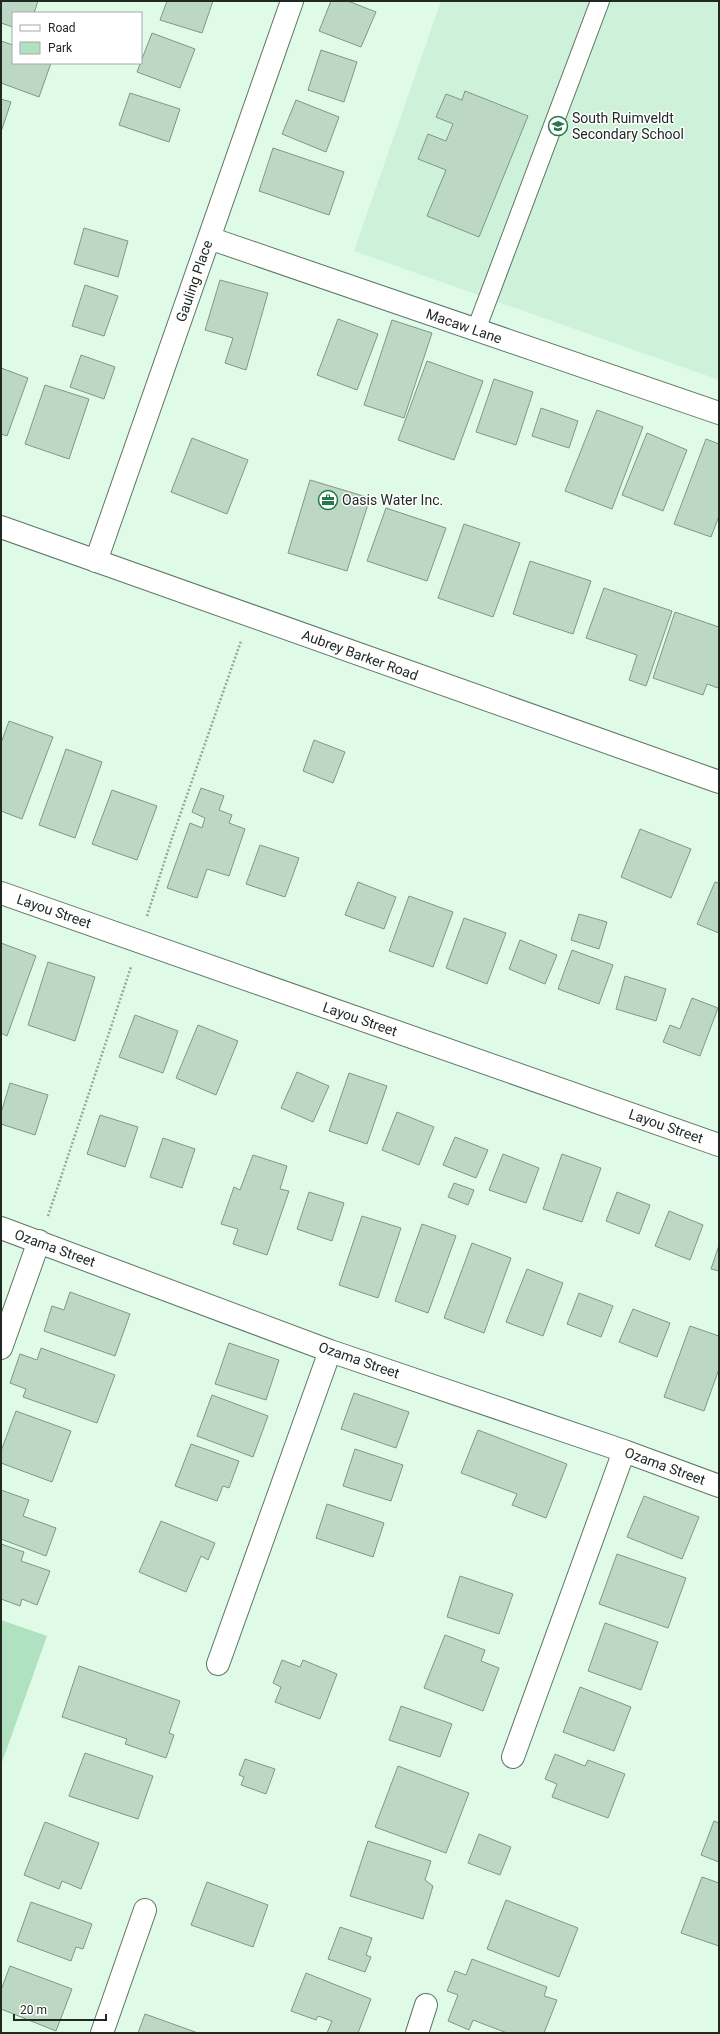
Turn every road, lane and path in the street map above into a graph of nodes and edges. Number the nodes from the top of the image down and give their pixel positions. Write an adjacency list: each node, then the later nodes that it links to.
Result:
1 (292, 1): 3 (street, Gauling Place)
2 (600, 1): 4 (lane)
3 (209, 238): 4 (street, Macaw Lane); 7 (street, Gauling Place)
4 (476, 330): 5 (street, Macaw Lane)
5 (719, 413)
6 (1, 527): 7 (street, Aubrey Barker Road)
7 (96, 561): 8 (street, Aubrey Barker Road)
8 (250, 616): 9 (street, Aubrey Barker Road); 11 (path)
9 (719, 782)
10 (1, 893): 11 (street, Layou Street)
11 (140, 942): 12 (street, Layou Street); 14 (path)
12 (719, 1145)
13 (1, 1228): 14 (street, Ozama Street)
14 (39, 1241): 15 (street); 16 (street, Ozama Street)
15 (1, 1348)
16 (330, 1351): 17 (street, Ozama Street); 19 (street)
17 (624, 1451): 18 (street, Ozama Street); 20 (street)
18 (719, 1486)
19 (218, 1664)
20 (512, 1757)
21 (145, 1910): 23 (street)
22 (426, 2005): 24 (street)
23 (102, 2033)
24 (417, 2033)

